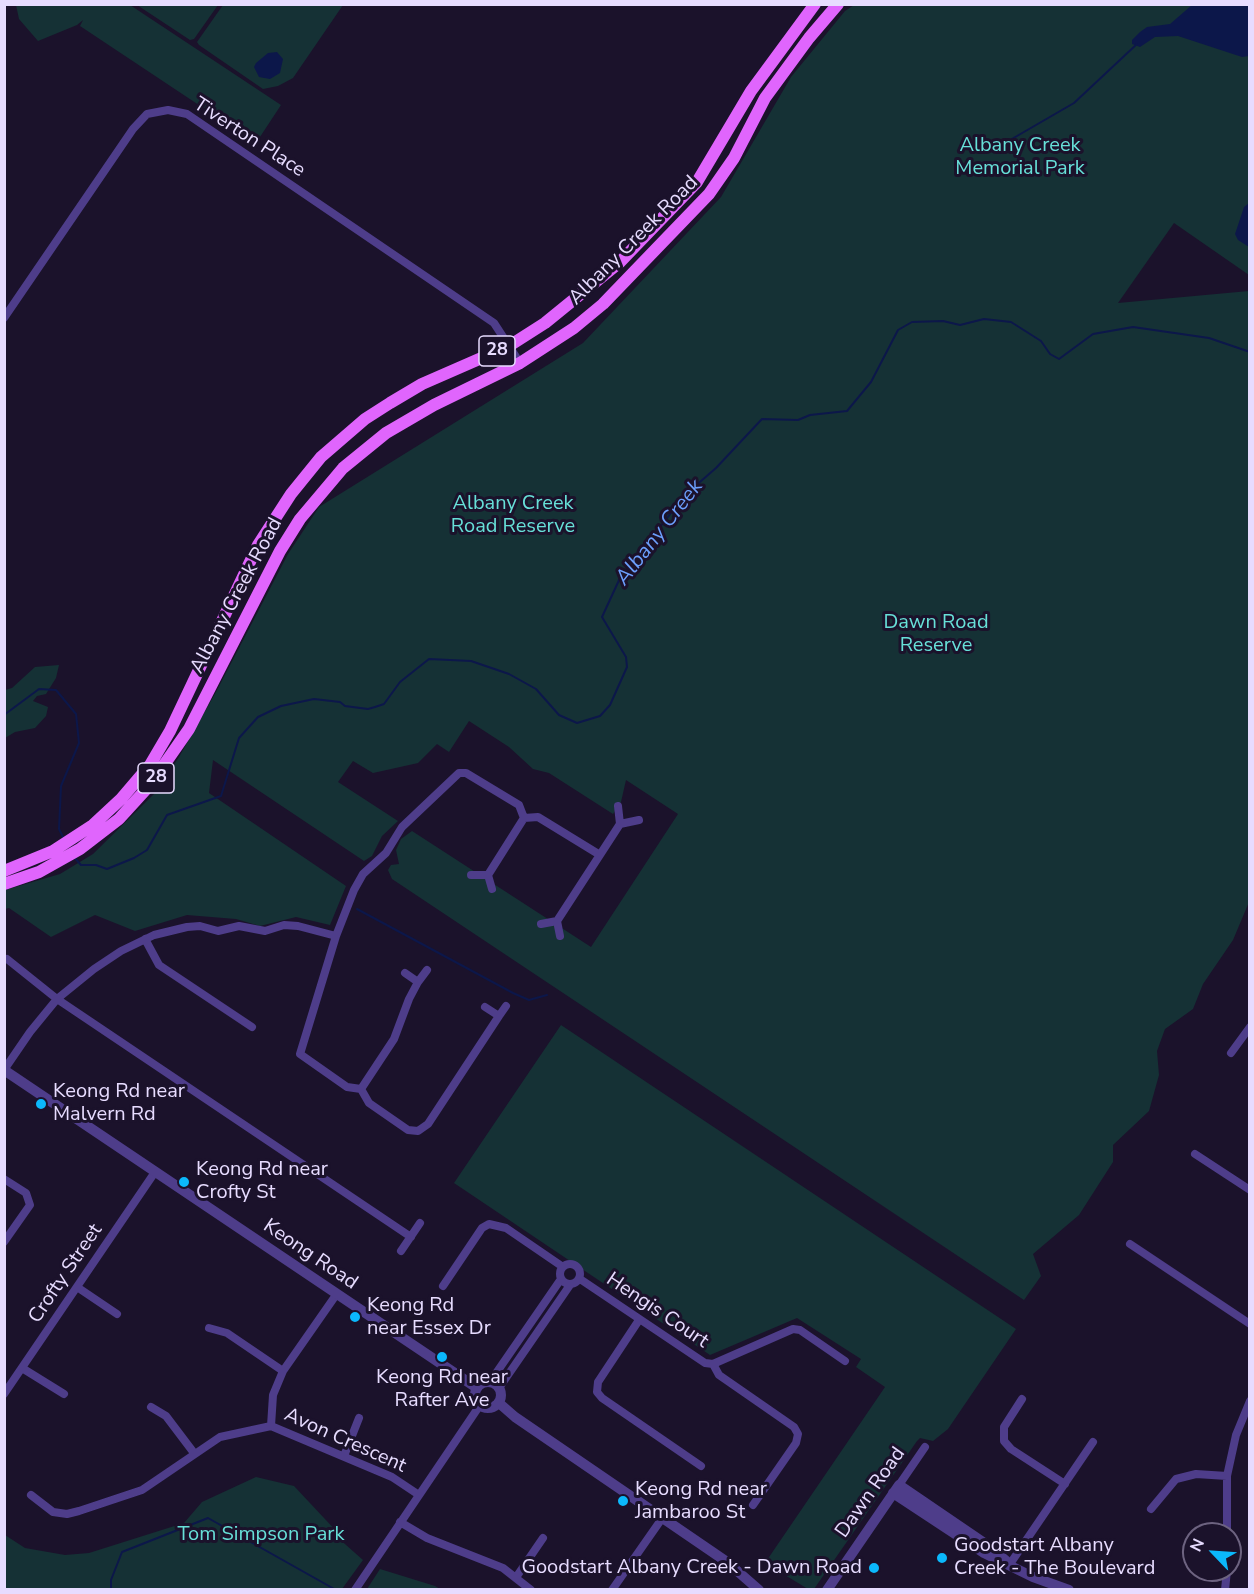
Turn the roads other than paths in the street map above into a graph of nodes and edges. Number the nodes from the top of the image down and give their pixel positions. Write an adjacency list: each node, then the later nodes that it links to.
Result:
1 (815, 4): 4 (main road, Albany Creek Road / 28)
2 (838, 4): 5 (main road, Albany Creek Road / 28)
3 (4, 318): 4 (street, Tiverton Place)
4 (508, 346): 5 (street, Tiverton Place); 10 (main road, Albany Creek Road / 28)
5 (520, 363): 10 (main road, Albany Creek Road / 28)
6 (618, 806): 9 (street)
7 (524, 818): 11 (street); 15 (street); 20 (street)
8 (639, 820): 9 (street)
9 (621, 824): 11 (street)
10 (76, 845): 12 (main road, Albany Creek Road / 28)
11 (600, 855): 18 (street)
12 (57, 856): 13 (main road, Albany Creek Road / 28); 16 (main road, Albany Creek Road / 28)
13 (4, 871)
14 (471, 875): 15 (street)
15 (488, 875): 17 (street)
16 (4, 884)
17 (492, 889)
18 (557, 921): 19 (street); 21 (street)
19 (541, 924)
20 (336, 936): 22 (street); 35 (street)
21 (560, 936)
22 (145, 939): 27 (street); 31 (street)
23 (7, 959): 27 (street)
24 (427, 970): 26 (street)
25 (405, 973): 26 (street)
26 (418, 982): 35 (street)
27 (57, 999): 34 (street); 41 (street)
28 (506, 1006): 30 (street)
29 (485, 1007): 30 (street)
30 (499, 1017): 35 (street)
31 (252, 1027)
32 (1250, 1027): 33 (street)
33 (1231, 1053)
34 (4, 1070): 37 (street, Keong Road)
35 (361, 1089)
36 (1195, 1154): 39 (street)
37 (155, 1172): 50 (street, Crofty Street); 51 (street, Keong Road)
38 (4, 1179): 42 (street)
39 (1250, 1190)
40 (420, 1223): 41 (street)
41 (411, 1238): 44 (street)
42 (4, 1242)
43 (1130, 1244): 54 (street)
44 (402, 1251)
45 (563, 1267): 46 (street); 47 (street); 49 (street)
46 (580, 1279): 48 (street); 53 (street, Hengis Court)
47 (561, 1280): 48 (street); 60 (street)
48 (570, 1285): 60 (street)
49 (444, 1286)
50 (77, 1287): 52 (street); 58 (street, Crofty Street)
51 (336, 1294): 59 (street); 61 (street, Keong Road)
52 (117, 1314)
53 (639, 1320): 57 (street, Hengis Court); 75 (street)
54 (1250, 1324)
55 (209, 1328): 59 (street)
56 (845, 1361): 57 (street, Hengis Court)
57 (713, 1364): 81 (street)
58 (22, 1368): 62 (street, Crofty Street); 63 (street)
59 (282, 1371): 70 (street)
60 (494, 1385): 61 (street); 66 (street)
61 (477, 1388): 67 (street)
62 (4, 1394)
63 (64, 1395)
64 (1022, 1399): 77 (street)
65 (1250, 1401): 76 (street)
66 (499, 1403): 67 (street); 83 (street)
67 (480, 1405): 80 (street)
68 (151, 1407): 73 (street)
69 (359, 1418): 74 (street)
70 (271, 1426): 73 (street, Avon Crescent); 74 (street, Avon Crescent)
71 (1093, 1442): 77 (street)
72 (925, 1447): 78 (street, Dawn Road)
73 (194, 1453): 79 (street, Avon Crescent)
74 (344, 1456): 80 (street, Avon Crescent)
75 (701, 1466)
76 (1227, 1476): 82 (street); 85 (street)
77 (1065, 1484): 87 (street)
78 (896, 1489): 87 (street); 95 (street, Dawn Road)
79 (30, 1495)
80 (419, 1495): 84 (street)
81 (753, 1505)
82 (1151, 1509)
83 (663, 1517): 91 (street); 94 (street)
84 (400, 1522): 88 (street); 89 (street)
85 (1227, 1522)
86 (543, 1538): 89 (street)
87 (1010, 1564): 96 (street)
88 (362, 1575): 90 (street); 92 (street)
89 (517, 1576): 93 (street)
90 (349, 1589)
91 (613, 1589)
92 (355, 1590)
93 (531, 1590)
94 (759, 1590)
95 (827, 1590)
96 (1070, 1590)

